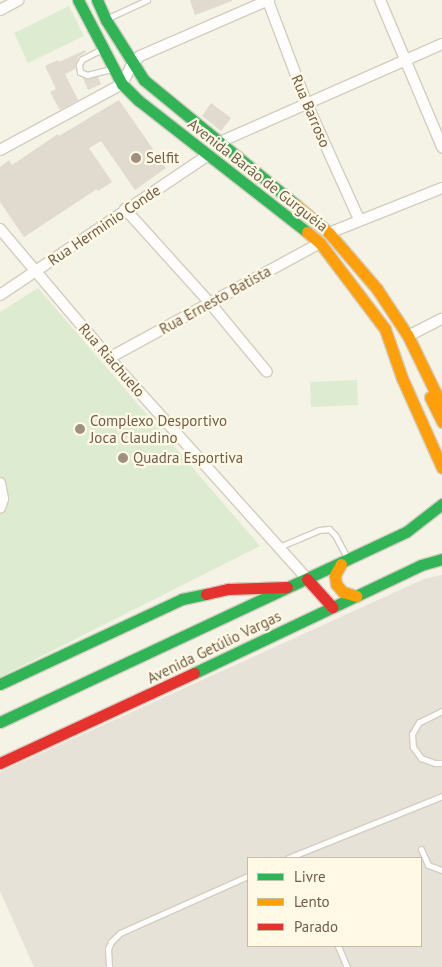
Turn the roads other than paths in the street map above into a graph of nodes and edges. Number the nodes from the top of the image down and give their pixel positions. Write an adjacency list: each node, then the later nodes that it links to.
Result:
1 (19, 0): 7 (street)
2 (78, 0): 10 (main road, Avenida Barão de Gurguéia)
3 (97, 0): 8 (main road, Avenida Barão de Gurguéia)
4 (147, 0): 8 (lane)
5 (268, 0): 12 (street); 15 (street, Rua Barroso)
6 (380, 0): 11 (street)
7 (0, 10)
8 (106, 20): 12 (main road, Avenida Barão de Gurguéia)
9 (442, 44): 11 (street)
10 (102, 48): 13 (main road, Avenida Barão de Gurguéia); 13 (lane)
11 (405, 61): 15 (street); 17 (street)
12 (132, 64): 14 (street); 16 (main road, Avenida Barão de Gurguéia)
13 (114, 68): 14 (main road, Avenida Barão de Gurguéia)
14 (122, 84): 18 (street); 19 (main road, Avenida Barão de Gurguéia)
15 (307, 104): 16 (street); 22 (street, Rua Barroso)
16 (220, 142): 24 (main road, Avenida Barão de Gurguéia)
17 (442, 147)
18 (0, 150)
19 (208, 155): 21 (street, Rua Herminio Conde); 25 (main road, Avenida Barão de Gurguéia)
20 (442, 188): 22 (street)
21 (125, 209): 26 (street, Rua Herminio Conde); 28 (street)
22 (359, 220): 24 (street)
23 (0, 229): 26 (street, Rua Riachuelo)
24 (330, 233): 30 (main road, Avenida Barão de Gurguéia)
25 (320, 243): 28 (street, Rua Ernesto Batista); 31 (main road, Avenida Barão de Gurguéia)
26 (35, 271): 27 (street, Rua Herminio Conde); 33 (street, Rua Riachuelo)
27 (0, 295)
28 (210, 303): 33 (street, Rua Ernesto Batista); 34 (street)
29 (442, 319): 32 (street)
30 (397, 321): 32 (main road, Avenida Barão de Gurguéia); 36 (main road)
31 (385, 329): 37 (main road); 38 (main road, Avenida Barão de Gurguéia)
32 (408, 336): 35 (main road, Avenida Barão de Gurguéia)
33 (109, 358): 42 (street, Rua Riachuelo)
34 (267, 372)
35 (442, 406)
36 (442, 422)
37 (442, 444)
38 (442, 468)
39 (0, 483): 41 (street)
40 (442, 504): 44 (main road, Avenida Getúlio Vargas)
41 (0, 508)
42 (278, 548): 44 (lane); 45 (street, Rua Riachuelo)
43 (442, 559): 47 (main road, Avenida Getúlio Vargas)
44 (344, 562): 45 (main road, Avenida Getúlio Vargas); 47 (main road)
45 (307, 579): 46 (main road, Avenida Getúlio Vargas); 48 (main road)
46 (288, 588): 49 (main road, Avenida Getúlio Vargas); 51 (main road, Avenida Getúlio Vargas)
47 (356, 596): 48 (main road, Avenida Getúlio Vargas)
48 (332, 607): 52 (main road, Avenida Getúlio Vargas)
49 (0, 684)
50 (442, 711): 53 (lane)
51 (0, 722)
52 (0, 763)
53 (442, 763)
54 (442, 796): 56 (lane)
55 (421, 849): 57 (lane)
56 (298, 856)
57 (442, 870)
58 (247, 876): 60 (lane)
59 (338, 947): 61 (lane)
60 (109, 967)
61 (347, 967)

